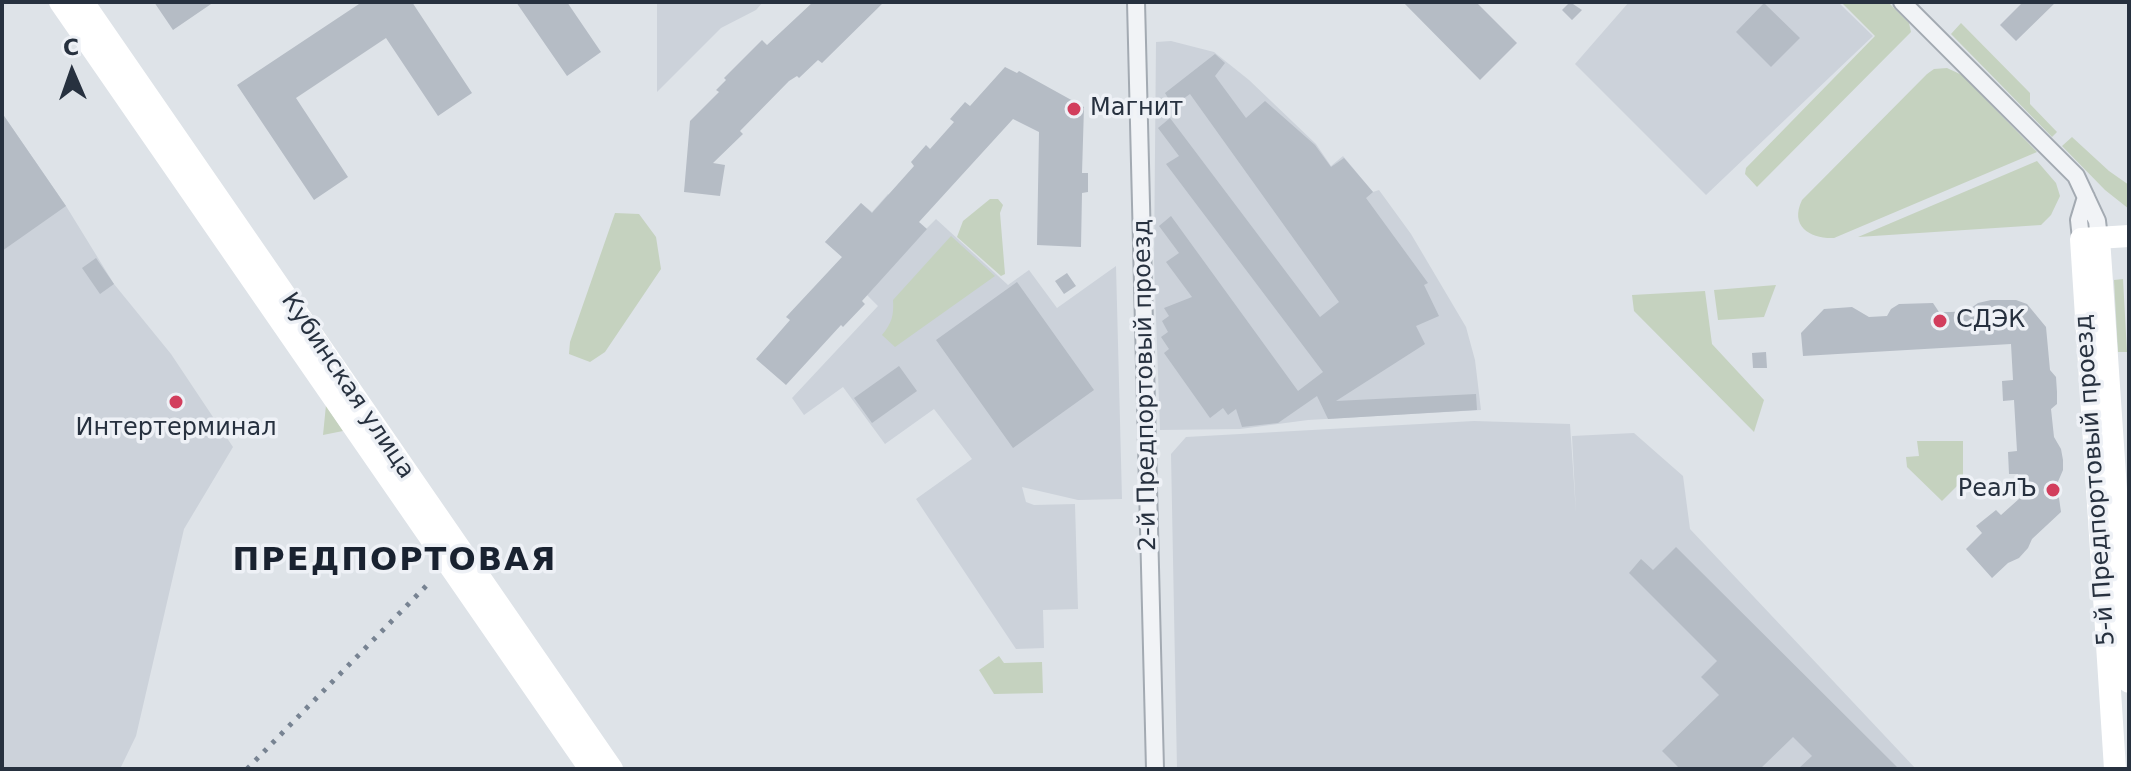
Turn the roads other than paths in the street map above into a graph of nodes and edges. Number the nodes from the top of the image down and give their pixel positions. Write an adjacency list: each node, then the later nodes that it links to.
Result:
1 (60, 2): 8 (main road, Кубинская улица)
2 (83, 2): 9 (main road, Кубинская улица)
3 (1136, 2): 10 (street, 2-й Предпортовый проезд)
4 (1902, 2): 6 (street)
5 (2129, 236): 6 (main road)
6 (2090, 238): 7 (main road, 5-й Предпортовый проезд); 11 (main road, 5-й Предпортовый проезд)
7 (2129, 682)
8 (590, 769)
9 (612, 769)
10 (1155, 769)
11 (2115, 769)

